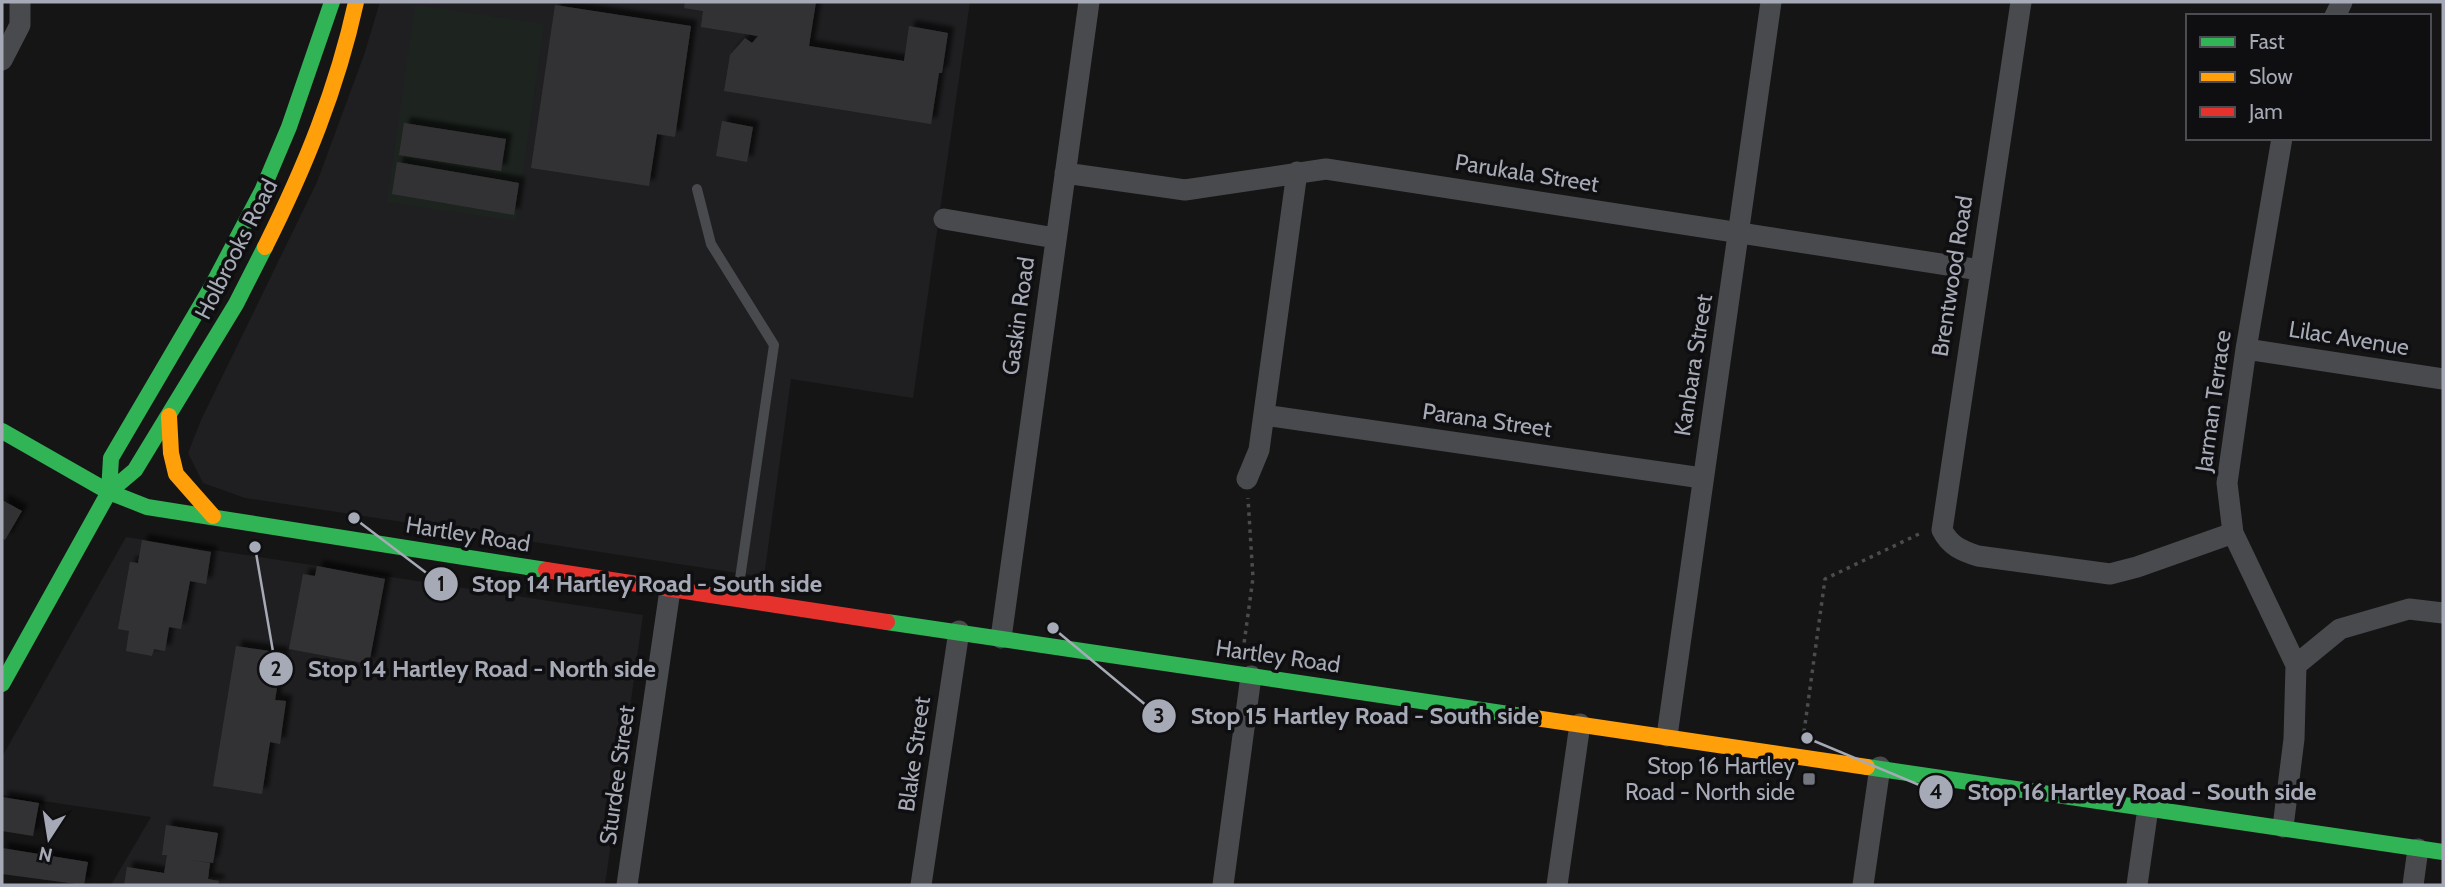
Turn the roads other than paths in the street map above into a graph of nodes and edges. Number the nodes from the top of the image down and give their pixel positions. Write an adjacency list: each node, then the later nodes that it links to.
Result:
1 (20, 2): 7 (street)
2 (332, 2): 23 (street, Holbrooks Road)
3 (356, 2): 19 (street, Holbrooks Road)
4 (1089, 2): 9 (street, Gaskin Road)
5 (1771, 2): 13 (street, Kanbara Street)
6 (2021, 2): 15 (street, Brentwood Road)
7 (2, 60)
8 (2283, 140): 16 (street, Jarman Terrace)
9 (1065, 173): 10 (street, Parukala Street); 14 (street, Gaskin Road)
10 (1297, 173): 13 (street, Parukala Street); 18 (street)
11 (697, 189): 27 (lane)
12 (944, 219): 14 (street)
13 (1739, 231): 15 (street, Parukala Street); 21 (street, Kanbara Street)
14 (1055, 238): 30 (street, Gaskin Road)
15 (1980, 270): 25 (street, Brentwood Road)
16 (2246, 349): 17 (street, Lilac Avenue); 25 (street, Jarman Terrace)
17 (2443, 379)
18 (1264, 415): 21 (street, Parana Street); 22 (street)
19 (169, 416): 23 (street, Holbrooks Road); 24 (street)
20 (2, 431): 23 (street, Hartley Road)
21 (1702, 478): 35 (street, Kanbara Street)
22 (1247, 479)
23 (109, 492): 24 (street, Hartley Road); 33 (street, Holbrooks Road)
24 (213, 516): 26 (street, Hartley Road)
25 (2233, 533): 31 (street, Jarman Terrace)
26 (670, 590): 27 (street, Hartley Road); 41 (street, Sturdee Street)
27 (737, 599): 29 (street, Hartley Road)
28 (2443, 613): 31 (street)
29 (959, 631): 30 (street, Hartley Road); 42 (street, Blake Street)
30 (1001, 638): 32 (street, Hartley Road)
31 (2297, 665): 38 (street, Jarman Terrace)
32 (1246, 675): 34 (street, Hartley Road); 43 (street)
33 (2, 684)
34 (1580, 724): 35 (street, Hartley Road); 44 (street)
35 (1667, 736): 36 (street, Hartley Road)
36 (1880, 767): 37 (street, Hartley Road); 45 (street)
37 (2148, 808): 38 (street, Hartley Road); 46 (street)
38 (2283, 827): 39 (street, Hartley Road)
39 (2418, 849): 40 (street, Hartley Road); 47 (street)
40 (2443, 852)
41 (627, 885)
42 (921, 885)
43 (1223, 885)
44 (1557, 885)
45 (1863, 885)
46 (2137, 885)
47 (2413, 885)

